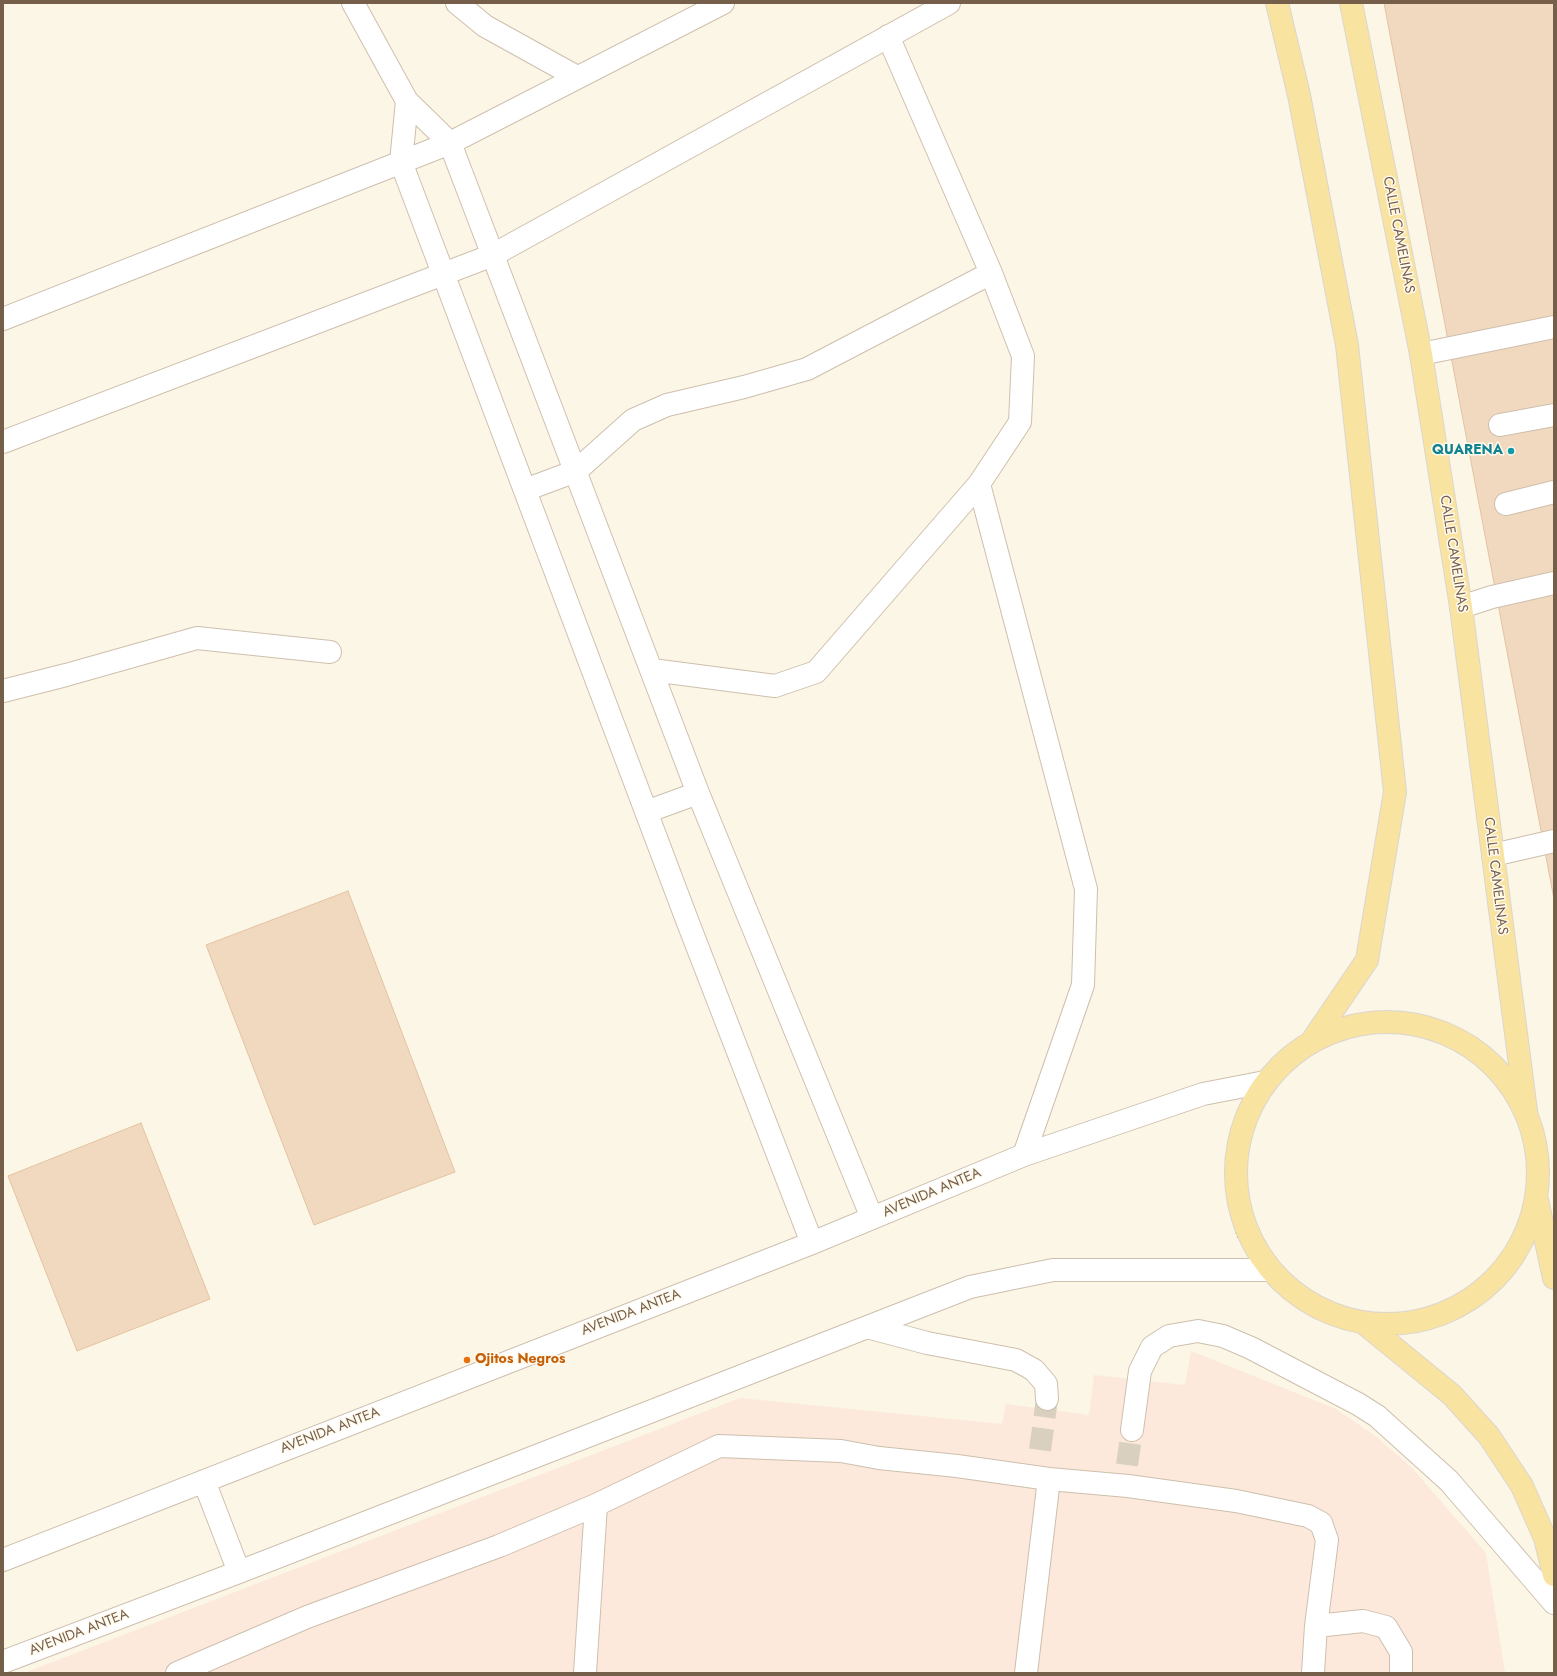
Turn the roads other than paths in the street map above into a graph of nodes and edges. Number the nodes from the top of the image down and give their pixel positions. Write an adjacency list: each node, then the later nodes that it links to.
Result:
1 (354, 3): 9 (street)
2 (457, 3): 8 (street)
3 (723, 3): 8 (street)
4 (949, 3): 7 (street)
5 (1277, 3): 35 (main road)
6 (1351, 3): 17 (main road, CALLE CAMELINAS)
7 (888, 36): 12 (street); 13 (street)
8 (578, 77): 10 (street)
9 (407, 101): 10 (street); 11 (street)
10 (450, 143): 11 (street); 12 (street)
11 (401, 162): 14 (street); 15 (street)
12 (493, 255): 14 (street); 21 (street)
13 (991, 273): 21 (street); 22 (street)
14 (444, 274): 20 (street); 23 (street)
15 (3, 319)
16 (1554, 327): 17 (street)
17 (1421, 354): 27 (main road, CALLE CAMELINAS)
18 (1554, 415): 19 (street)
19 (1500, 425)
20 (3, 442)
21 (576, 471): 23 (street); 29 (street)
22 (979, 484): 29 (street); 38 (street)
23 (525, 490): 32 (street)
24 (1554, 492): 25 (street)
25 (1506, 504)
26 (1554, 583): 27 (street)
27 (1461, 607): 34 (main road, CALLE CAMELINAS)
28 (330, 652): 30 (street)
29 (652, 670): 31 (street)
30 (3, 691)
31 (698, 793): 32 (street); 40 (street)
32 (646, 812): 41 (street)
33 (1554, 841): 34 (street)
34 (1492, 855): 37 (main road, CALLE CAMELINAS)
35 (1314, 1038): 36 (main road); 37 (main road)
36 (1264, 1082): 38 (street, AVENIDA ANTEA); 42 (main road)
37 (1526, 1111): 39 (main road, CALLE CAMELINAS)
38 (1024, 1155): 40 (street, AVENIDA ANTEA)
39 (1537, 1200): 43 (main road); 44 (main road)
40 (872, 1218): 41 (street, AVENIDA ANTEA)
41 (812, 1243): 49 (street, AVENIDA ANTEA)
42 (1270, 1270): 44 (main road); 45 (street, AVENIDA ANTEA)
43 (1554, 1278)
44 (1365, 1324): 53 (main road)
45 (867, 1327): 46 (street); 52 (street, AVENIDA ANTEA)
46 (1047, 1399)
47 (1132, 1430): 54 (street)
48 (1049, 1479): 50 (street); 55 (street); 59 (street)
49 (204, 1481): 51 (street, AVENIDA ANTEA); 52 (street)
50 (596, 1504): 57 (street); 58 (street)
51 (3, 1560)
52 (240, 1572): 56 (street, AVENIDA ANTEA)
53 (1554, 1575)
54 (1554, 1603)
55 (1316, 1626): 60 (street); 61 (street)
56 (3, 1662)
57 (177, 1673)
58 (585, 1673)
59 (1026, 1673)
60 (1313, 1673)
61 (1401, 1673)

